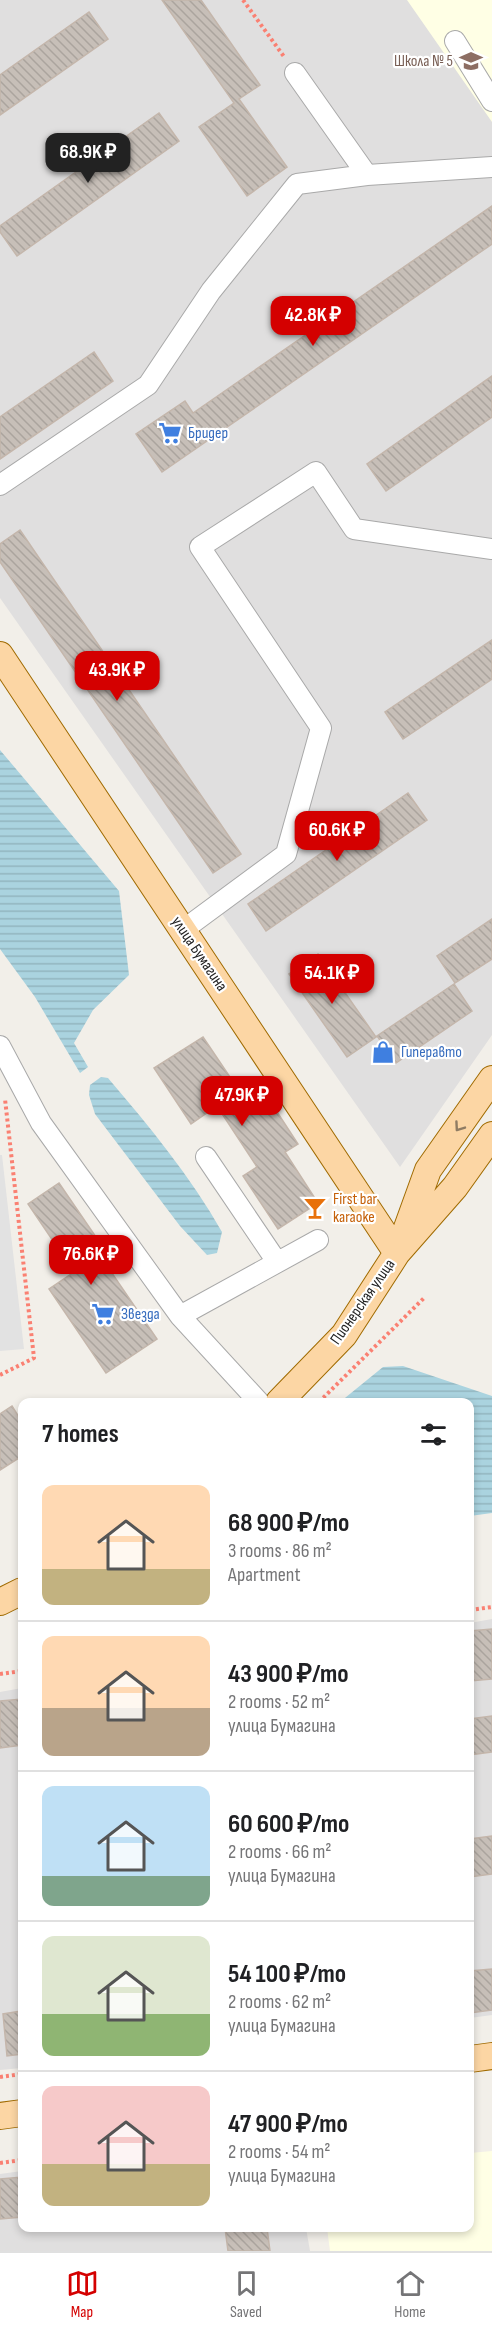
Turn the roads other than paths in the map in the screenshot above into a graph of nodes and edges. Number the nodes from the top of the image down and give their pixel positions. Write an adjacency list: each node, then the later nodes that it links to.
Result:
1 (455, 41): 3 (street)
2 (295, 73): 5 (street)
3 (492, 101)
4 (492, 167): 5 (street)
5 (367, 175): 6 (street)
6 (0, 485)
7 (492, 549): 9 (street)
8 (0, 655): 9 (main road, улица Бумагина)
9 (183, 930): 15 (main road, улица Бумагина)
10 (0, 1046): 17 (street)
11 (492, 1079): 15 (main road, Пионерская улица, one-way to 15)
12 (492, 1135): 15 (main road, Пионерская улица)
13 (206, 1157): 16 (street)
14 (318, 1240): 16 (street)
15 (397, 1253): 19 (main road, Пионерская улица)
16 (277, 1262): 17 (street)
17 (180, 1316): 18 (street)
18 (255, 1398)
19 (283, 1398)
20 (18, 1594): 21 (main road)
21 (0, 1602)
22 (492, 2056): 23 (main road)
23 (474, 2058)
24 (18, 2114): 25 (main road)
25 (0, 2116)

